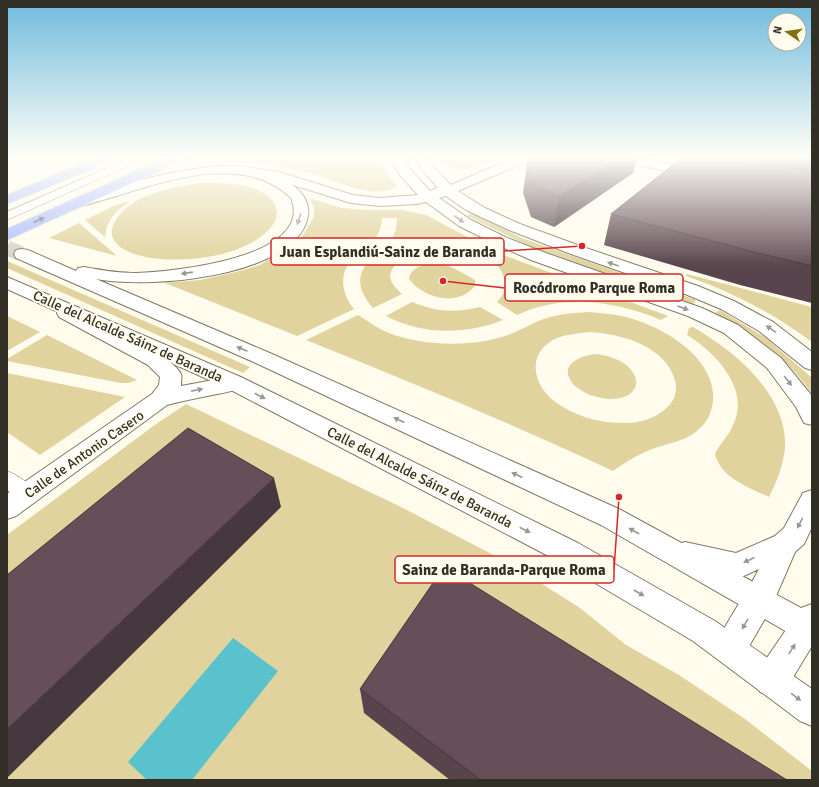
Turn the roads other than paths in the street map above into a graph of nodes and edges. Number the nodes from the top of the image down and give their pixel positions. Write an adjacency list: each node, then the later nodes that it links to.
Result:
1 (24, 193): 11 (main road)
2 (60, 193): 13 (lane)
3 (99, 193): 12 (main road)
4 (112, 193): 12 (street)
5 (294, 193): 27 (street)
6 (329, 193): 10 (street)
7 (424, 193): 10 (street)
8 (439, 193): 10 (street)
9 (452, 193): 18 (street, one-way to 9)
10 (427, 196): 21 (street, one-way to 21)
11 (7, 200)
12 (70, 206): 14 (main road, one-way to 12)
13 (7, 216)
14 (7, 235)
15 (7, 282): 17 (street, Calle del Alcalde Sáinz de Baranda)
16 (7, 287): 17 (street)
17 (38, 296): 19 (street, Calle del Alcalde Sáinz de Baranda); 20 (street, Calle de Antonio Casero)
18 (812, 363)
19 (235, 383): 20 (street, Calle de Antonio Casero, one-way to 19); 30 (street, Calle del Alcalde Sáinz de Baranda, one-way to 30)
20 (160, 399): 23 (street, Calle de Antonio Casero)
21 (812, 417)
22 (7, 480): 23 (lane)
23 (26, 494): 25 (street, Calle de Antonio Casero)
24 (812, 500): 26 (street, one-way to 26)
25 (7, 508)
26 (784, 544): 27 (street, one-way to 27); 28 (street)
27 (668, 550): 28 (street)
28 (759, 600): 29 (street); 30 (street, one-way to 30)
29 (810, 625): 31 (street, one-way to 29)
30 (730, 649): 31 (street, Calle del Alcalde Sáinz de Baranda)
31 (772, 680): 32 (street, Calle del Alcalde Sáinz de Baranda, one-way to 32)
32 (812, 710)

